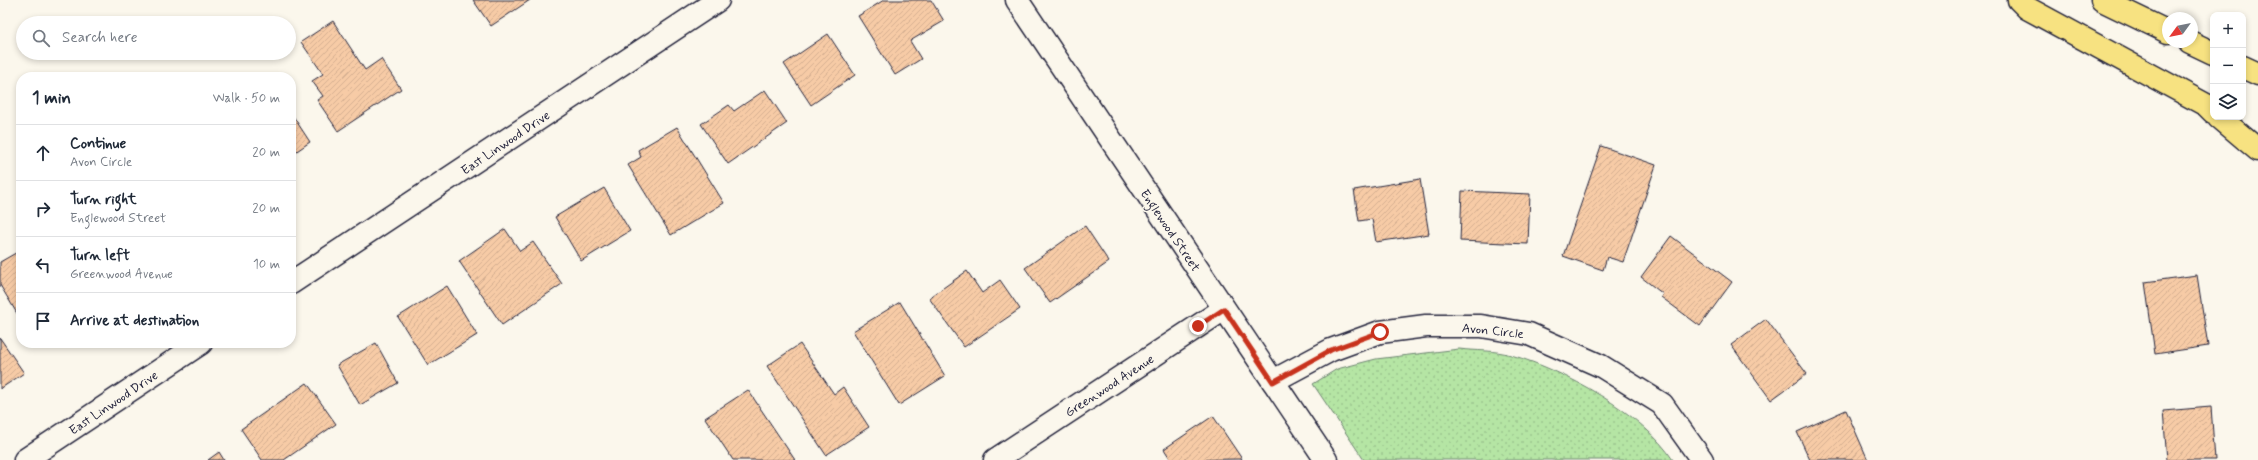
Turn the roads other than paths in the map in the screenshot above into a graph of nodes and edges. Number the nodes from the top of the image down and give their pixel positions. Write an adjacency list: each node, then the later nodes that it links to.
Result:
1 (718, 0): 13 (street, East Linwood Drive)
2 (1017, 0): 14 (street, Englewood Street)
3 (2019, 0): 10 (highway)
4 (2102, 0): 5 (highway)
5 (2162, 29)
6 (2198, 46): 7 (highway)
7 (2210, 52)
8 (2246, 68): 9 (highway)
9 (2258, 74)
10 (2210, 109)
11 (2223, 120): 12 (highway)
12 (2258, 150)
13 (296, 280)
14 (1224, 309): 16 (street, Englewood Street); 18 (street, Greenwood Avenue)
15 (193, 348): 17 (street, East Linwood Drive)
16 (1273, 382): 19 (street, Englewood Street); 20 (street, Avon Circle)
17 (25, 460)
18 (995, 460)
19 (1326, 460)
20 (1702, 460)

